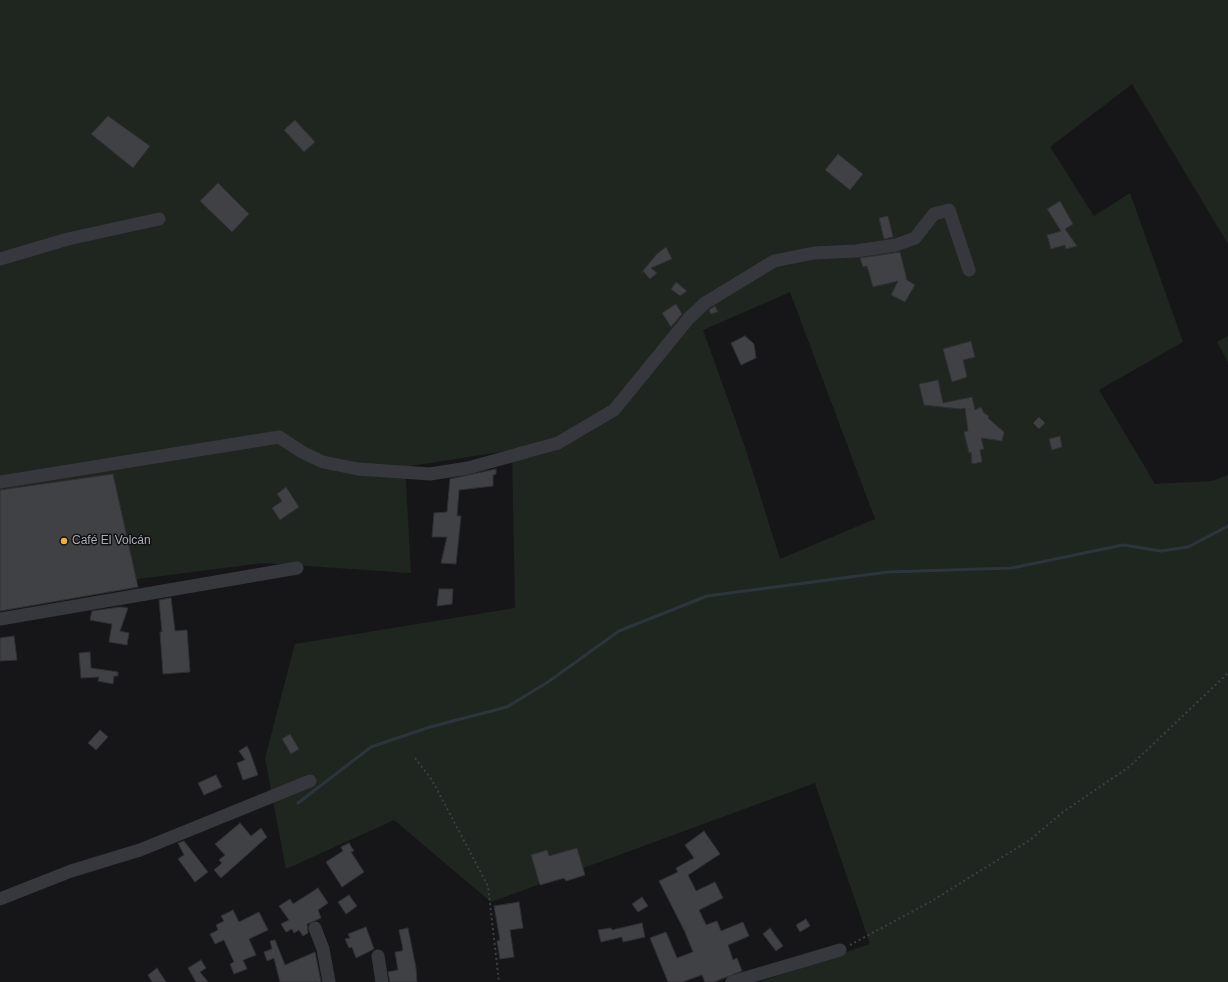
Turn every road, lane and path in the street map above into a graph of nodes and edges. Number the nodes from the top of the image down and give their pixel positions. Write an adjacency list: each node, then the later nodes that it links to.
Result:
1 (159, 219): 2 (street)
2 (0, 259)
3 (969, 270): 4 (street)
4 (0, 482)
5 (297, 568): 6 (street)
6 (0, 619)
7 (1228, 673): 12 (path)
8 (415, 758): 16 (path)
9 (310, 781): 10 (street)
10 (0, 899)
11 (315, 928): 14 (street)
12 (840, 950): 17 (street)
13 (378, 956): 15 (street)
14 (329, 982)
15 (382, 982)
16 (500, 982)
17 (732, 982)

